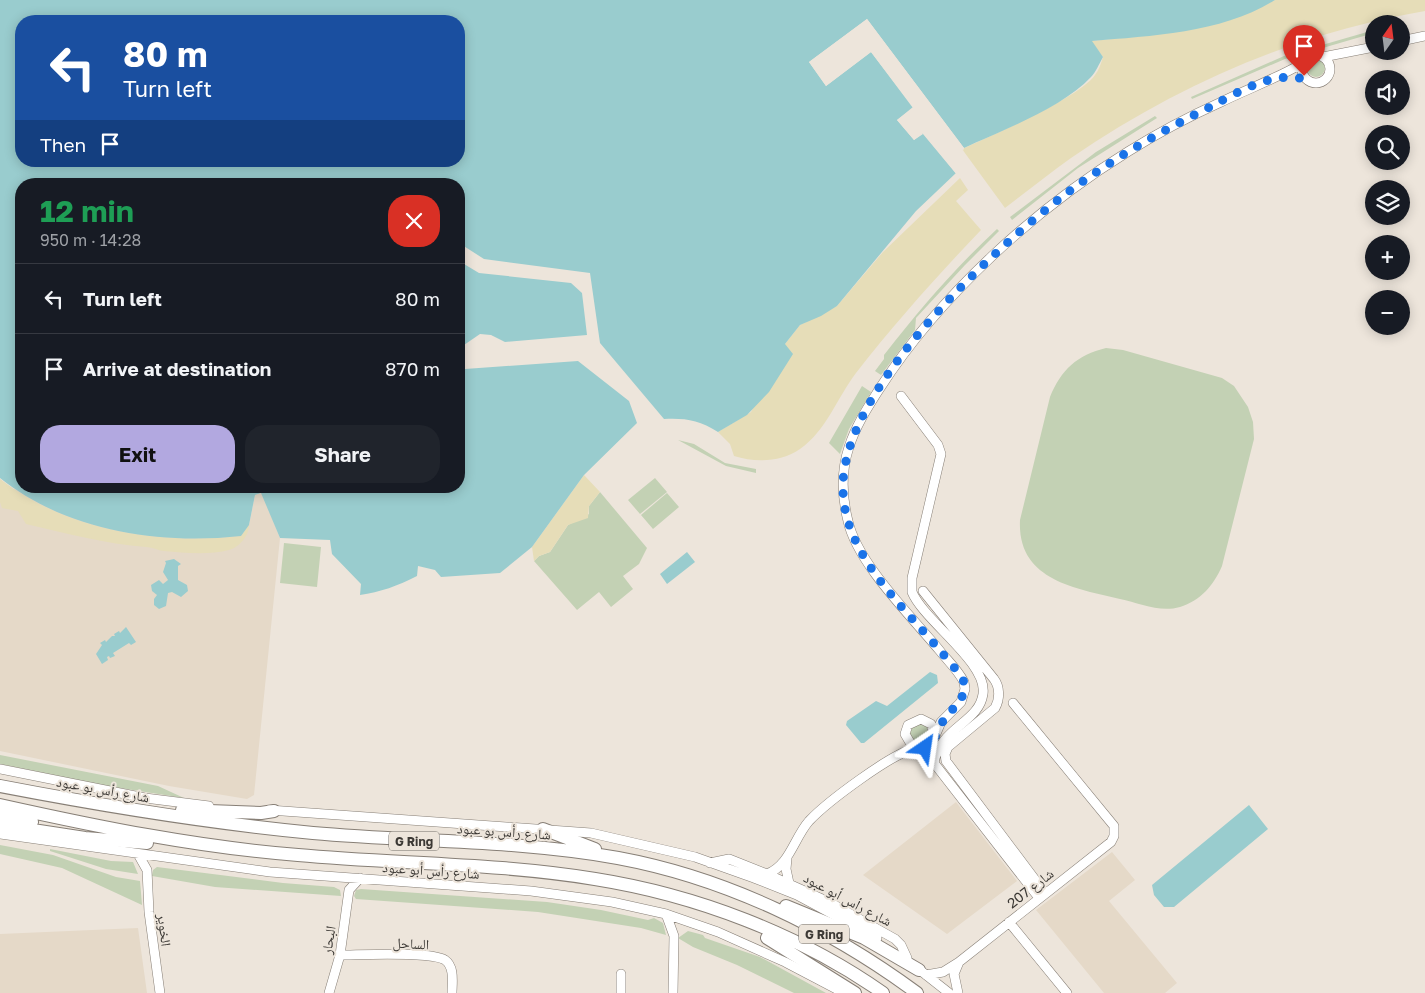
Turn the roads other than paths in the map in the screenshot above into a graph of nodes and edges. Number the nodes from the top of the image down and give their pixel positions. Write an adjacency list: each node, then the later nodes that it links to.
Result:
1 (1425, 36): 2 (street)
2 (1410, 39)
3 (1365, 49): 4 (street)
4 (1354, 52): 5 (street); 7 (street)
5 (1323, 57): 6 (street); 7 (street)
6 (1303, 63): 8 (street); 9 (street)
7 (1330, 73): 9 (street)
8 (1277, 77): 9 (street); 13 (street)
9 (1307, 80)
10 (901, 396): 17 (street)
11 (923, 591): 42 (street)
12 (1013, 703): 42 (street, شارع 207)
13 (949, 711): 14 (street); 16 (street)
14 (925, 720): 15 (street); 16 (street)
15 (905, 734): 17 (street); 18 (street)
16 (934, 736): 17 (street)
17 (926, 748): 18 (street); 42 (street)
18 (888, 759): 33 (street)
19 (0, 768): 23 (street, شارع رأس أبو عبود)
20 (0, 786): 22 (highway, شارع رأس بو عبود / G Ring)
21 (0, 805): 29 (highway)
22 (102, 806): 23 (highway); 32 (highway, شارع رأس بو عبود / G Ring)
23 (274, 811): 26 (street, شارع رأس أبو عبود)
24 (0, 816): 28 (highway)
25 (0, 825): 28 (highway)
26 (543, 829): 32 (highway); 34 (street, شارع رأس أبو عبود)
27 (0, 834): 30 (street, شارع رأس أبو عبود)
28 (145, 842): 29 (highway)
29 (182, 842): 43 (highway, G Ring)
30 (138, 854): 31 (street, شارع رأس أبو عبود); 35 (street, الخوير)
31 (157, 856): 35 (street); 37 (street, شارع رأس أبو عبود)
32 (618, 858): 40 (highway, شارع رأس بو عبود / G Ring)
33 (787, 858): 36 (street); 39 (street)
34 (710, 863): 36 (street, شارع رأس أبو عبود); 49 (street, شارع رأس أبو عبود)
35 (147, 870): 54 (street, الخوير)
36 (767, 874): 39 (street, شارع رأس أبو عبود)
37 (339, 877): 38 (street, شارع رأس أبو عبود); 41 (street)
38 (360, 878): 41 (street); 44 (street, شارع رأس أبو عبود)
39 (788, 883): 49 (street, شارع رأس أبو عبود)
40 (724, 888): 51 (highway); 61 (highway, شارع رأس بو عبود / G Ring)
41 (349, 890): 48 (street, البحار)
42 (1042, 896): 46 (street, شارع 207)
43 (724, 913): 59 (highway); 60 (highway, G Ring)
44 (666, 914): 45 (street, شارع رأس أبو عبود); 47 (street)
45 (689, 922): 47 (street); 53 (street, شارع رأس أبو عبود)
46 (1009, 922): 50 (street, شارع 207); 64 (street)
47 (674, 936): 58 (street)
48 (340, 955): 55 (street, البحار); 56 (street, الساحل)
49 (907, 958): 51 (street, شارع رأس أبو عبود)
50 (959, 962): 51 (street); 63 (street)
51 (922, 973): 62 (street, شارع رأس أبو عبود)
52 (621, 974): 57 (street)
53 (840, 992)
54 (160, 993)
55 (329, 993)
56 (452, 993)
57 (621, 993)
58 (673, 993)
59 (855, 993)
60 (883, 993)
61 (917, 993)
62 (949, 993)
63 (958, 993)
64 (1067, 993)

